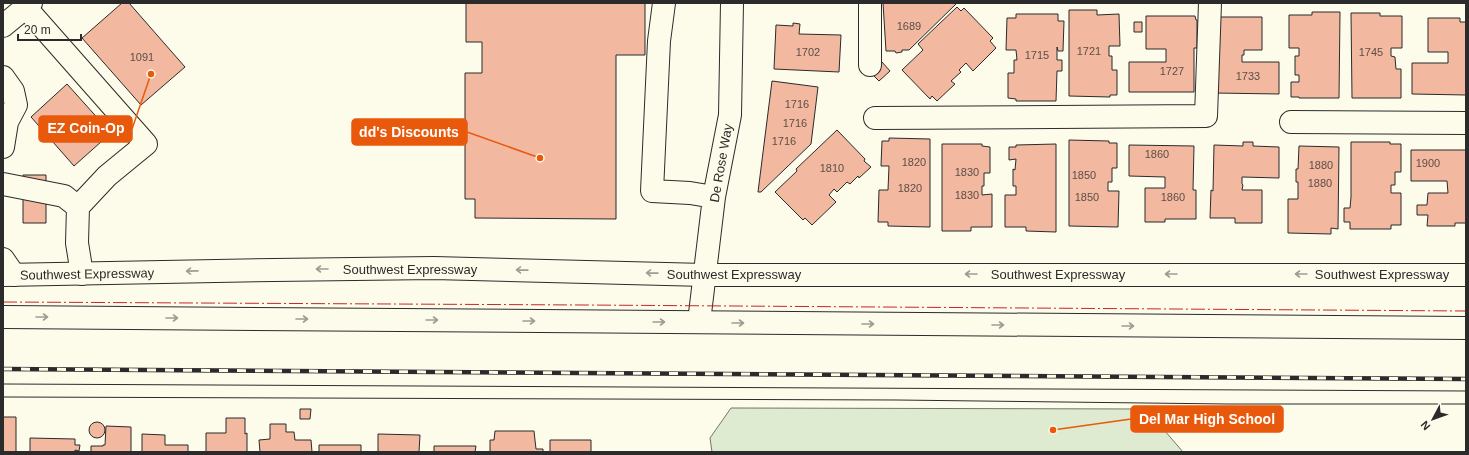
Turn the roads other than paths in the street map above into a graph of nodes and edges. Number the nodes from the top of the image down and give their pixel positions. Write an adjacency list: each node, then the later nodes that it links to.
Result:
1 (664, 3): 14 (main road)
2 (732, 3): 14 (main road, De Rose Way)
3 (870, 3): 7 (main road)
4 (1210, 3): 9 (main road)
5 (28, 5): 6 (main road); 15 (main road)
6 (3, 26)
7 (870, 65)
8 (3, 77): 12 (main road)
9 (875, 118)
10 (1291, 122): 11 (main road)
11 (1466, 123)
12 (3, 147)
13 (3, 184): 15 (main road)
14 (714, 197): 19 (main road, De Rose Way)
15 (78, 207): 17 (main road)
16 (6, 271): 17 (main road, Southwest Expressway)
17 (82, 274): 19 (main road, Southwest Expressway, one-way to 17)
18 (1466, 274): 19 (main road, Southwest Expressway, one-way to 19)
19 (705, 275): 21 (main road, De Rose Way)
20 (3, 317): 21 (main road, one-way to 21)
21 (700, 322): 22 (main road, one-way to 22)
22 (1466, 328)

